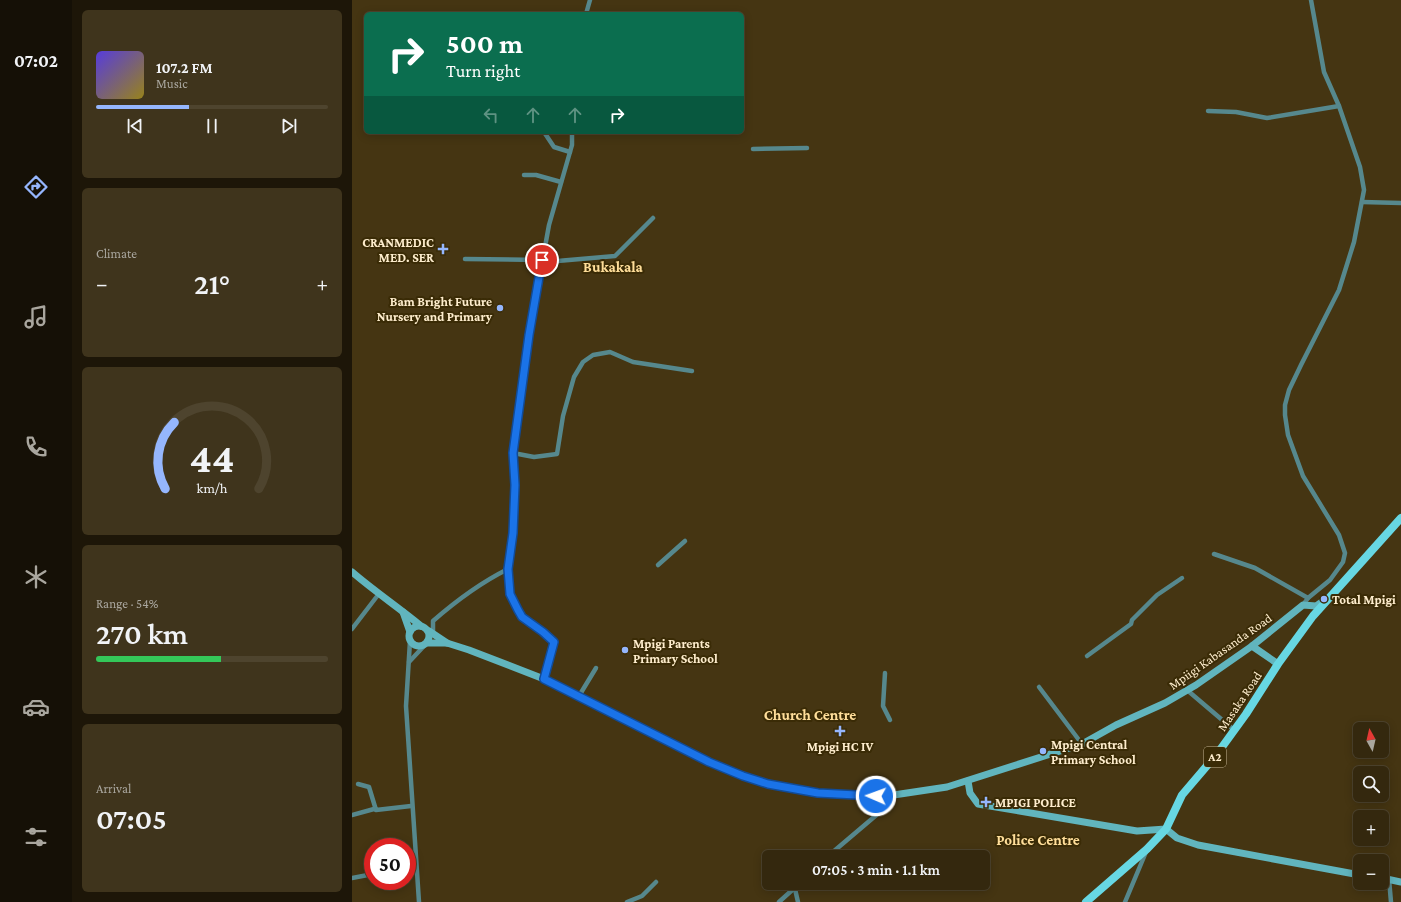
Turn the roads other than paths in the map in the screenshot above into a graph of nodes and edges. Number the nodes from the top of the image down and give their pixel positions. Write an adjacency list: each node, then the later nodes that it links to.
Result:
1 (590, 0): 3 (street)
2 (1311, 0): 4 (street)
3 (587, 12)
4 (1339, 106): 5 (street); 13 (street)
5 (1208, 111)
6 (545, 134): 10 (street)
7 (572, 134): 10 (street)
8 (753, 148): 9 (street)
9 (807, 148)
10 (570, 152): 12 (street)
11 (524, 175): 12 (street)
12 (561, 182): 17 (street)
13 (1362, 202): 14 (street); 28 (street)
14 (1401, 203)
15 (653, 218): 17 (street)
16 (465, 259): 17 (street)
17 (542, 260): 19 (street)
18 (692, 371): 19 (street)
19 (513, 453): 24 (street)
20 (1401, 518): 29 (main road, A2)
21 (685, 541): 23 (street)
22 (1214, 554): 28 (street)
23 (658, 565)
24 (508, 569): 35 (street); 45 (street)
25 (352, 572): 27 (main road)
26 (1182, 578): 40 (street)
27 (378, 594): 31 (main road); 33 (street)
28 (1308, 598): 30 (street)
29 (1328, 598): 30 (main road); 42 (main road, Masaka Road / A2)
30 (1303, 605): 39 (main road, Mpiigi Kabasanda Road)
31 (403, 612): 32 (main road); 34 (main road)
32 (420, 626): 34 (main road); 35 (main road)
33 (352, 629)
34 (410, 632): 36 (main road)
35 (431, 632): 37 (main road, Mpiigi Kabasanda Road); 38 (main road)
36 (410, 641): 38 (main road); 41 (street)
37 (447, 643): 38 (main road, Mpiigi Kabasanda Road); 45 (main road, Mpiigi Kabasanda Road)
38 (426, 644): 41 (street)
39 (1252, 646): 42 (main road); 47 (main road, Mpiigi Kabasanda Road)
40 (1087, 656)
41 (409, 662): 55 (street)
42 (1278, 664): 50 (main road, Masaka Road / A2)
43 (596, 668): 48 (street)
44 (885, 673): 49 (street)
45 (544, 679): 48 (main road, Mpiigi Kabasanda Road)
46 (1039, 687): 51 (street)
47 (1187, 690): 50 (street); 51 (main road, Mpiigi Kabasanda Road)
48 (579, 696): 54 (main road, Mpiigi Kabasanda Road)
49 (890, 720)
50 (1234, 730): 58 (main road, Masaka Road / A2)
51 (1082, 744): 52 (main road, Mpiigi Kabasanda Road)
52 (968, 781): 54 (main road, Mpiigi Kabasanda Road); 58 (main road)
53 (358, 784): 56 (street)
54 (887, 796): 61 (street)
55 (411, 806): 56 (street); 59 (street)
56 (374, 809): 57 (street)
57 (352, 815)
58 (1166, 829): 60 (main road, Masaka Road / A2); 63 (main road)
59 (414, 838)
60 (1147, 849): 76 (main road, Masaka Road / A2); 77 (street)
61 (835, 850)
62 (416, 867): 72 (street)
63 (1353, 874)
64 (364, 876): 65 (street)
65 (352, 878)
66 (1389, 879): 68 (main road)
67 (656, 882): 73 (street)
68 (1401, 882)
69 (794, 890): 74 (street)
70 (795, 890): 75 (street)
71 (1388, 890): 78 (street)
72 (419, 902)
73 (627, 902)
74 (779, 902)
75 (798, 902)
76 (1086, 902)
77 (1125, 902)
78 (1391, 902)

